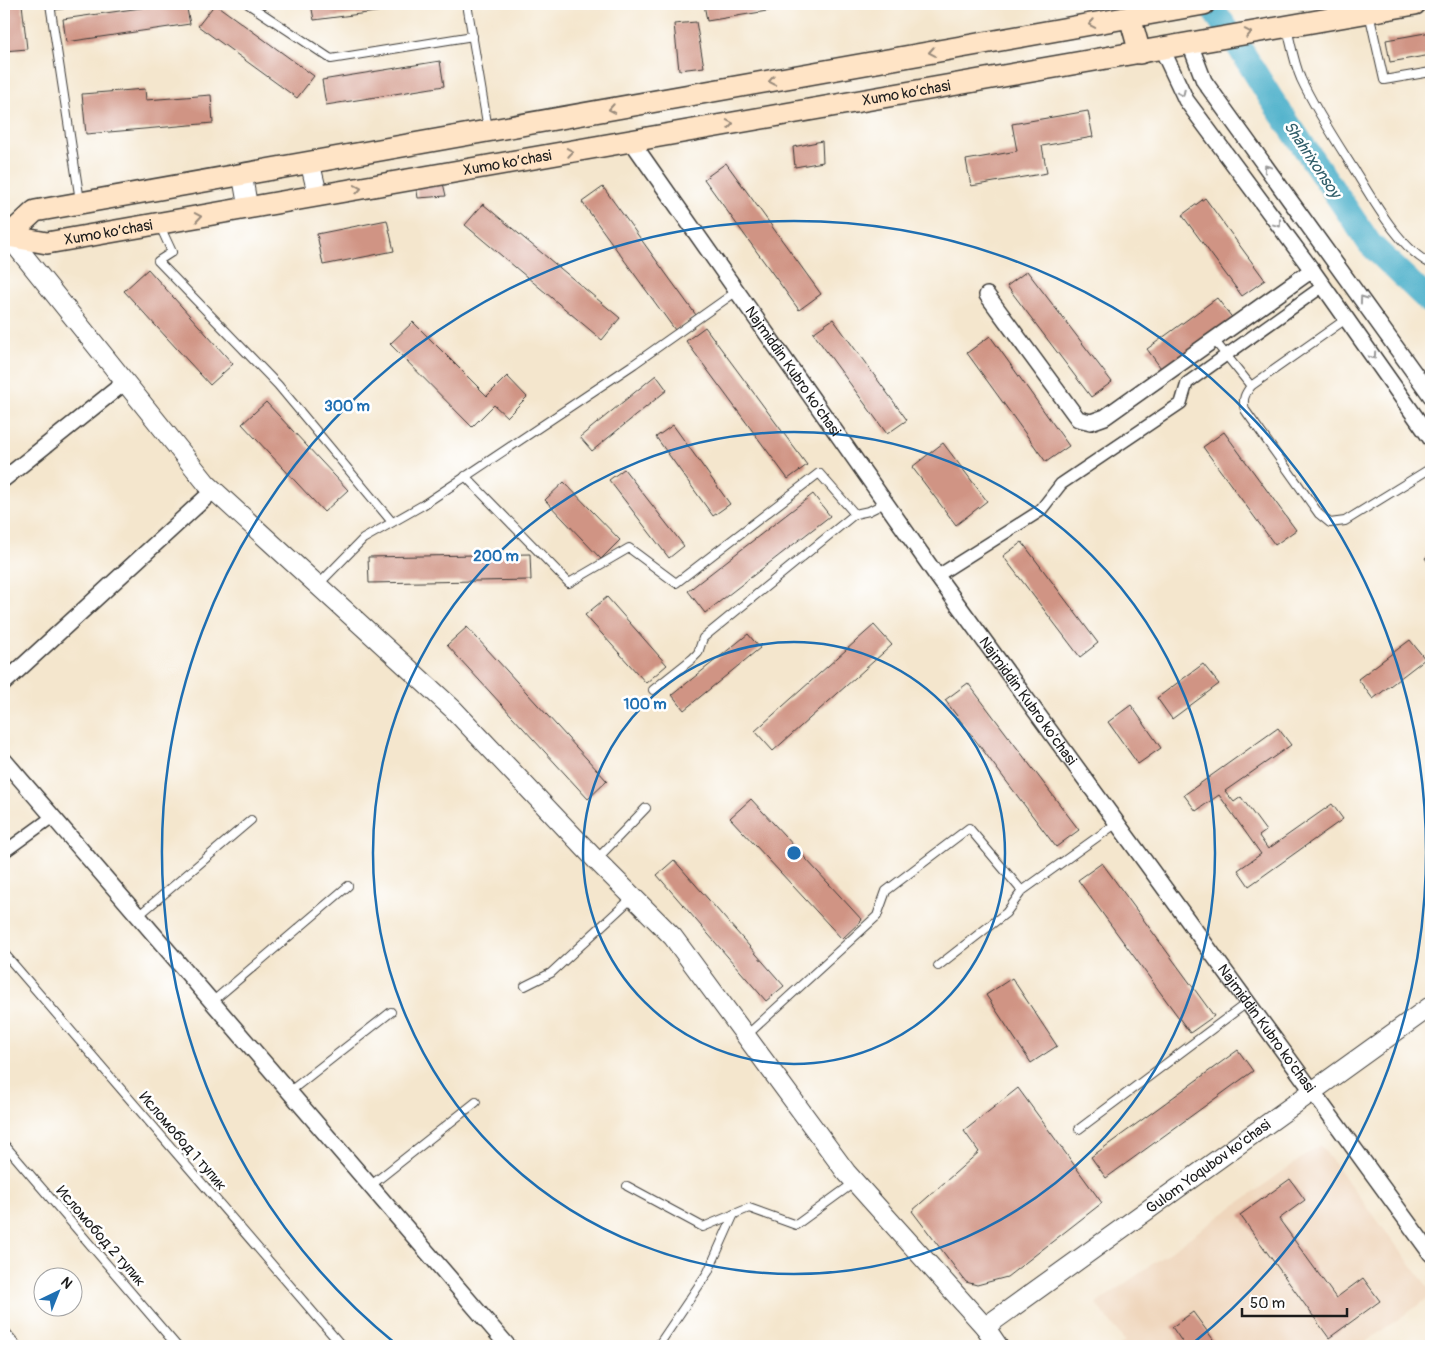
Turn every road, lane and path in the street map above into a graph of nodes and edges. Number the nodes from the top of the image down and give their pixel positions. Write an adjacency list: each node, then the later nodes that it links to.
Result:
1 (64, 4): 6 (lane)
2 (248, 4): 10 (lane)
3 (467, 4): 10 (lane)
4 (1204, 4): 8 (main road)
5 (1416, 4): 7 (main road, Xumo ko’chasi)
6 (51, 5): 20 (lane)
7 (1369, 12): 9 (main road, Xumo ko’chasi); 14 (lane)
8 (1130, 17): 13 (main road); 15 (main road, one-way to 15)
9 (1286, 26): 11 (main road, Xumo ko’chasi, one-way to 9); 24 (lane)
10 (473, 36): 15 (lane)
11 (1199, 42): 12 (main road, Xumo ko’chasi); 32 (street, one-way to 11)
12 (1162, 49): 13 (main road, Xumo ko’chasi); 25 (street, one-way to 25)
13 (1140, 52): 16 (main road, Xumo ko’chasi, one-way to 13)
14 (1431, 72)
15 (488, 131): 17 (main road)
16 (632, 142): 19 (main road, Xumo ko’chasi, one-way to 16); 27 (street, Najmiddin Kubro ko'chasi)
17 (310, 163): 18 (main road); 19 (street)
18 (242, 174): 20 (main road); 21 (street)
19 (318, 196): 21 (main road, Xumo ko’chasi)
20 (80, 203): 23 (main road)
21 (248, 208): 22 (main road, Xumo ko’chasi, one-way to 21)
22 (159, 224): 23 (main road, Xumo ko’chasi); 44 (lane)
23 (5, 234): 33 (street)
24 (1431, 264)
25 (1312, 270): 26 (street); 30 (street)
26 (1323, 286): 29 (street); 31 (street)
27 (737, 291): 39 (lane); 42 (street, Najmiddin Kubro ko'chasi)
28 (987, 295): 30 (street)
29 (1346, 319): 34 (lane); 35 (street, one-way to 35)
30 (1214, 340): 31 (lane)
31 (1227, 355): 34 (lane); 45 (street)
32 (1415, 375): 35 (street); 36 (street)
33 (125, 382): 40 (street); 41 (street)
34 (1252, 386): 38 (lane)
35 (1396, 389): 37 (street)
36 (1431, 396)
37 (1431, 439)
38 (1431, 468)
39 (464, 476): 43 (lane); 44 (lane)
40 (4, 478)
41 (214, 490): 46 (street); 47 (street)
42 (885, 502): 43 (lane); 45 (street, Najmiddin Kubro ko'chasi)
43 (856, 514): 48 (lane)
44 (392, 522): 46 (lane)
45 (937, 576): 53 (street, Najmiddin Kubro ko'chasi)
46 (317, 585): 55 (street)
47 (4, 682)
48 (653, 690)
49 (4, 760): 51 (street)
50 (646, 808): 55 (lane)
51 (52, 817): 54 (street); 59 (street)
52 (251, 820): 59 (lane)
53 (1117, 822): 57 (lane); 64 (street, Najmiddin Kubro ko'chasi)
54 (4, 852)
55 (596, 860): 58 (street)
56 (348, 886): 63 (lane)
57 (1022, 891): 61 (lane); 67 (lane)
58 (633, 897): 62 (lane); 67 (street)
59 (138, 916): 63 (street)
60 (4, 953): 82 (lane, Исломобод 1 тупик)
61 (938, 966)
62 (525, 986)
63 (212, 1002): 69 (street)
64 (1248, 1002): 68 (street, Najmiddin Kubro ko'chasi); 71 (lane)
65 (1431, 1006): 68 (street, Gulom Yoqubov ko'chasi)
66 (392, 1012): 69 (lane)
67 (745, 1036): 73 (street)
68 (1313, 1091): 77 (street, Najmiddin Kubro ko'chasi); 78 (street, Gulom Yoqubov ko'chasi)
69 (289, 1092): 74 (street)
70 (476, 1102): 74 (lane)
71 (1079, 1129)
72 (4, 1144): 81 (lane, Исломобод 2 тупик)
73 (855, 1182): 76 (lane); 78 (street)
74 (370, 1186): 83 (street)
75 (627, 1186): 76 (lane)
76 (734, 1214): 84 (lane)
77 (1431, 1254)
78 (985, 1327): 85 (street)
79 (4, 1330): 80 (lane)
80 (18, 1346)
81 (177, 1346)
82 (342, 1346)
83 (508, 1346)
84 (658, 1346)
85 (998, 1346)

